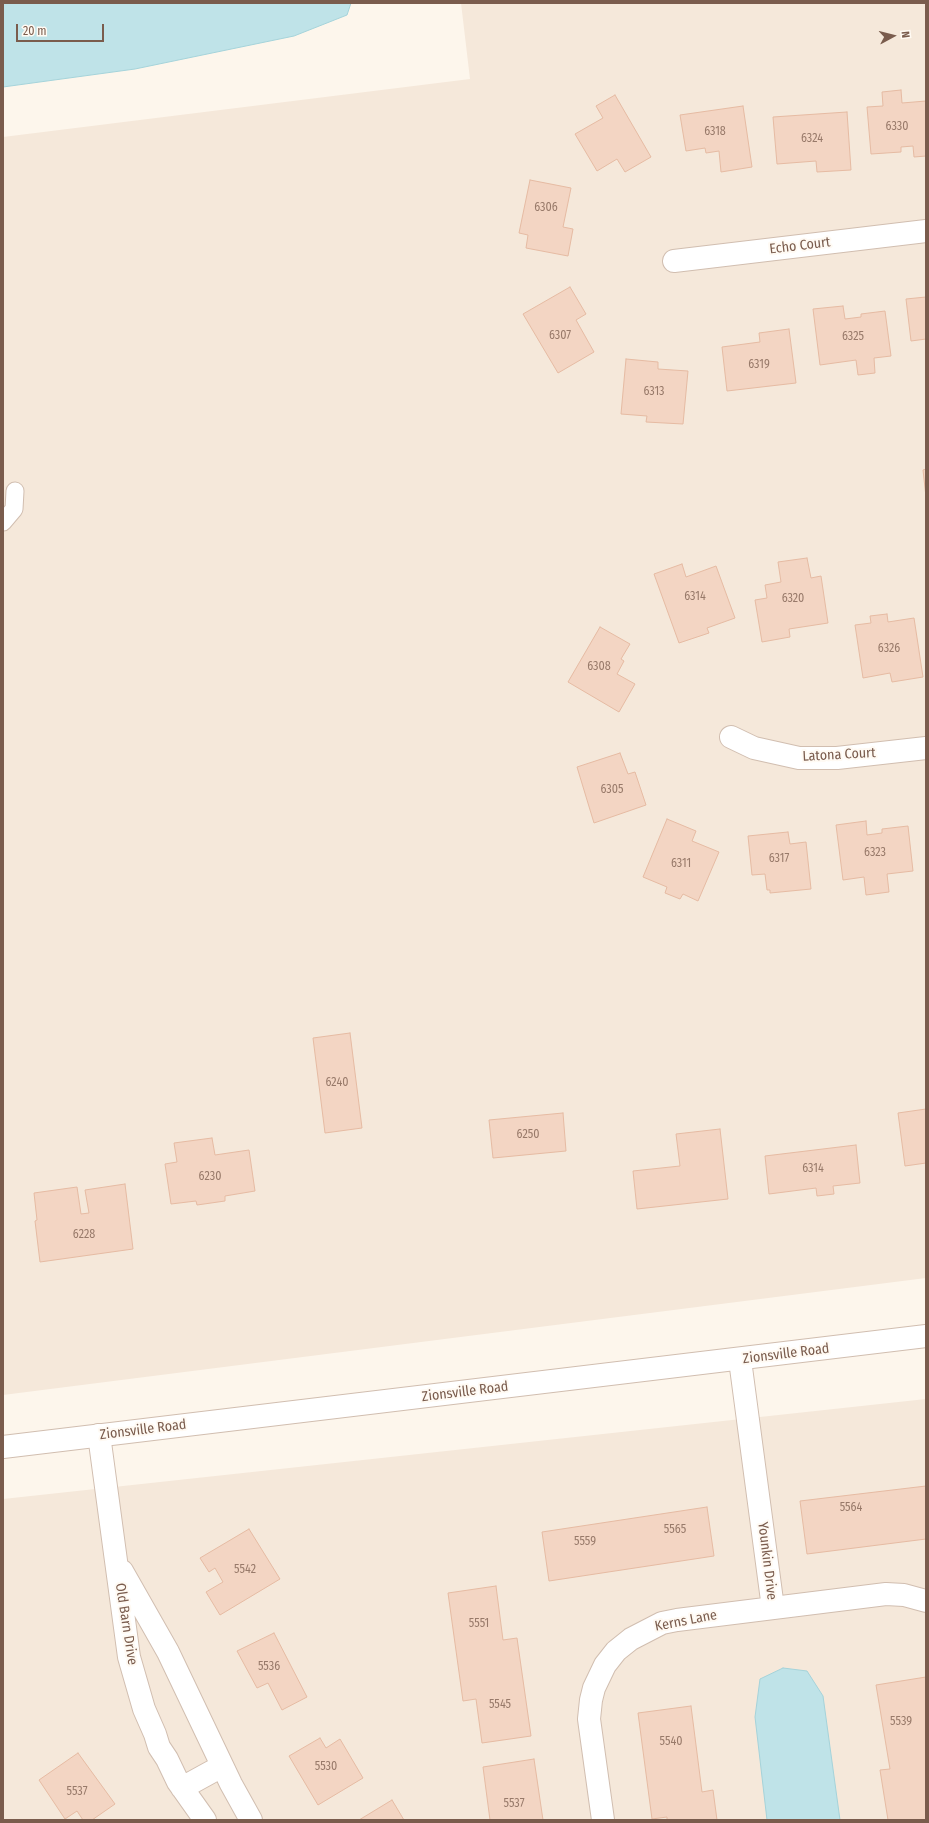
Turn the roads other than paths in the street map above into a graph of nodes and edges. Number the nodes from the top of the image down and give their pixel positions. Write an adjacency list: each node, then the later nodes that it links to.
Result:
1 (926, 231): 2 (street, Echo Court)
2 (674, 261)
3 (15, 491): 4 (lane)
4 (3, 522)
5 (731, 737): 6 (street, Latona Court)
6 (926, 748)
7 (926, 1336): 8 (street, Zionsville Road)
8 (740, 1360): 9 (street, Zionsville Road); 13 (street, Younkin Drive)
9 (99, 1435): 10 (street, Zionsville Road); 11 (street, Old Barn Drive)
10 (3, 1447)
11 (116, 1562): 14 (street); 15 (street, Old Barn Drive)
12 (926, 1601): 13 (street, Younkin Drive)
13 (773, 1608): 18 (street, Kerns Lane)
14 (222, 1766): 15 (street); 17 (street)
15 (182, 1788): 16 (street, Old Barn Drive)
16 (205, 1820)
17 (251, 1820)
18 (603, 1820)

